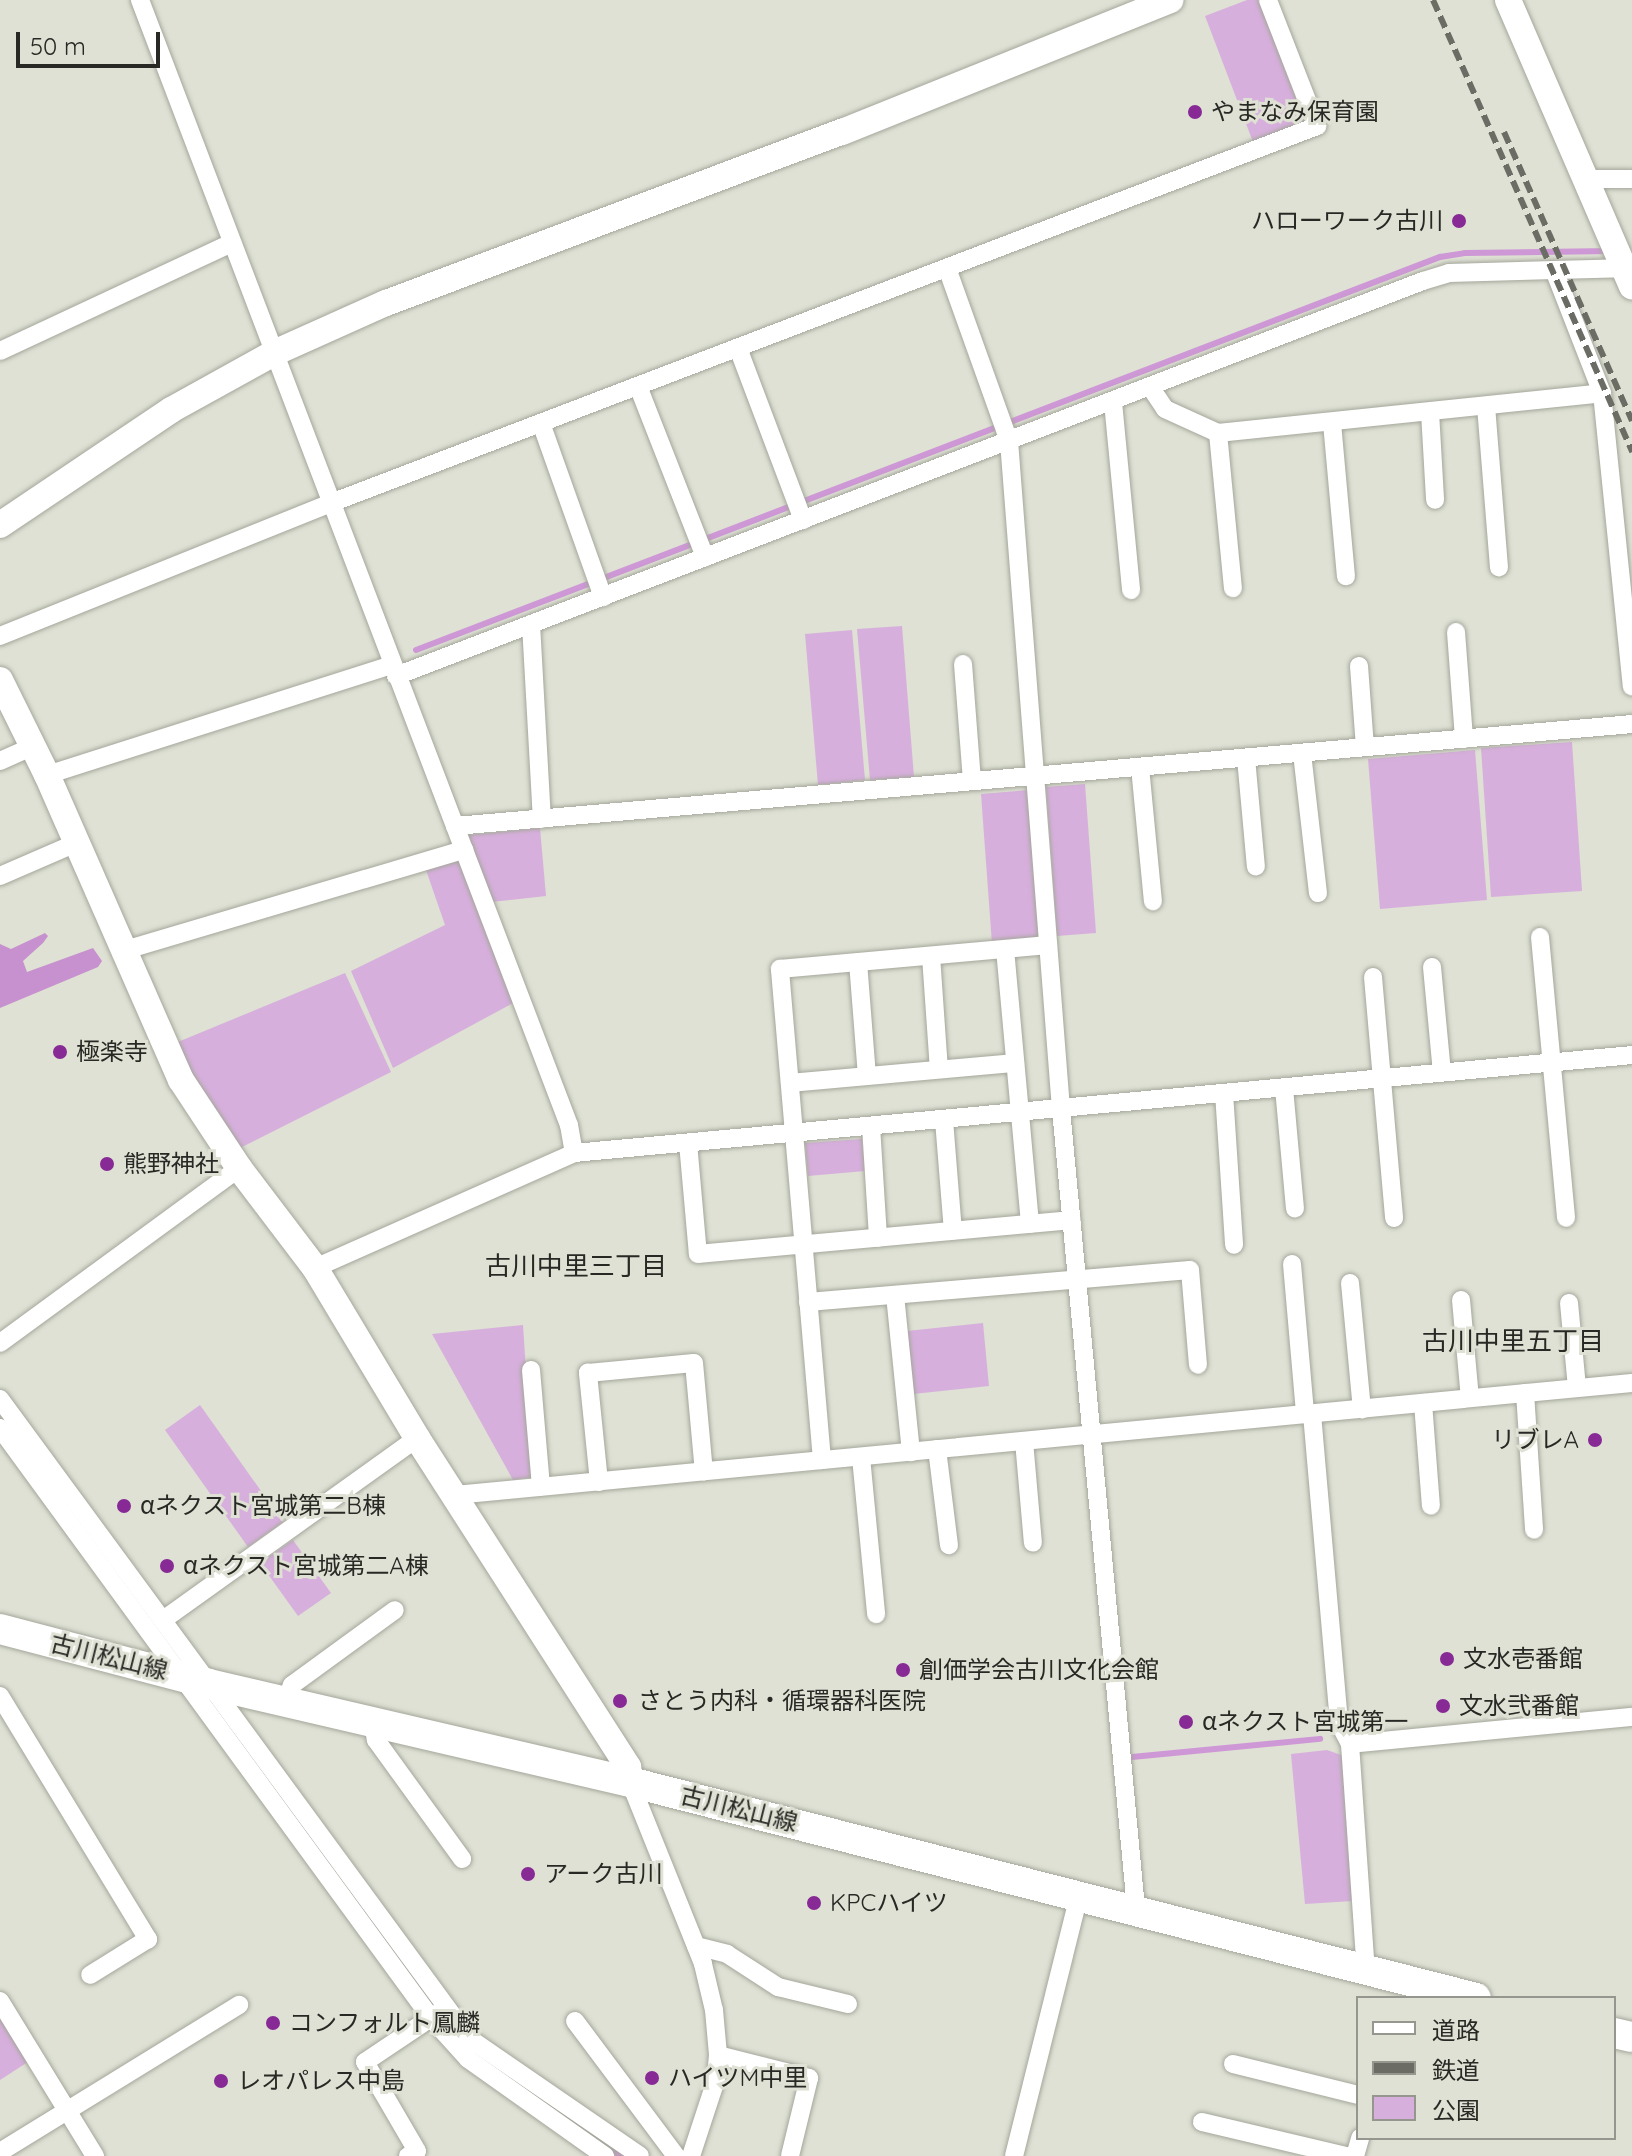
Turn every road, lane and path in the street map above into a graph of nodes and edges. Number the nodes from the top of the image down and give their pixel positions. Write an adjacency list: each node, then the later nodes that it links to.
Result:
1 (140, 0): 7 (street)
2 (1170, 0): 13 (street)
3 (1268, 0): 9 (street)
4 (1508, 0): 5 (street)
5 (1586, 179): 6 (street); 8 (street)
6 (1632, 179)
7 (232, 243): 12 (street); 13 (street)
8 (1624, 265): 10 (street)
9 (947, 268): 11 (street); 22 (street)
10 (1554, 270): 15 (street); 16 (street)
11 (738, 348): 14 (street); 26 (street)
12 (0, 351)
13 (274, 353): 25 (street); 27 (street)
14 (638, 386): 20 (street); 28 (street)
15 (1151, 388): 17 (street); 23 (street)
16 (1602, 393): 18 (street); 41 (street)
17 (1113, 402): 22 (street); 33 (street)
18 (1486, 406): 19 (street); 29 (street)
19 (1430, 412): 21 (street); 24 (street)
20 (541, 423): 25 (street); 31 (street)
21 (1332, 423): 23 (street); 30 (street)
22 (1006, 431): 26 (street); 51 (street)
23 (1218, 433): 32 (street)
24 (1435, 500)
25 (331, 503): 36 (street); 39 (street)
26 (799, 509): 28 (street)
27 (0, 525)
28 (700, 545): 31 (street)
29 (1499, 567)
30 (1346, 576)
31 (599, 585): 34 (street)
32 (1233, 588)
33 (1131, 590)
34 (531, 624): 39 (street); 53 (street)
35 (1456, 632): 43 (street)
36 (0, 636)
37 (963, 664): 52 (street)
38 (1359, 666): 45 (street)
39 (394, 671): 50 (street); 54 (street)
40 (0, 680): 44 (street)
41 (1632, 686)
42 (1632, 724): 43 (street)
43 (1464, 739): 45 (street)
44 (33, 746): 48 (street); 50 (street)
45 (1365, 747): 46 (street)
46 (1302, 753): 47 (street); 59 (street)
47 (1246, 758): 49 (street); 57 (street)
48 (0, 761)
49 (1140, 767): 51 (street); 60 (street)
50 (47, 775): 55 (street)
51 (1035, 776): 52 (street); 62 (street)
52 (972, 781): 53 (street)
53 (542, 819): 54 (street)
54 (455, 826): 56 (street)
55 (76, 843): 58 (street); 64 (street)
56 (464, 850): 64 (street); 85 (street)
57 (1256, 867)
58 (0, 876)
59 (1318, 893)
60 (1153, 901)
61 (1540, 937): 71 (street)
62 (1048, 945): 63 (street); 79 (street)
63 (1005, 949): 65 (street); 70 (street)
64 (122, 951): 86 (street)
65 (931, 956): 66 (street); 72 (street)
66 (858, 962): 74 (street); 76 (street)
67 (1432, 967): 73 (street)
68 (1373, 977): 75 (street)
69 (1632, 1055): 71 (street)
70 (1015, 1063): 72 (street); 80 (street)
71 (1552, 1063): 73 (street); 89 (street)
72 (939, 1069): 74 (street)
73 (1442, 1073): 75 (street)
74 (867, 1076): 76 (street)
75 (1382, 1079): 77 (street); 88 (street)
76 (790, 1083): 83 (street)
77 (1284, 1088): 78 (street); 87 (street)
78 (1224, 1093): 79 (street); 95 (street)
79 (1061, 1109): 80 (street); 90 (street)
80 (1020, 1113): 81 (street); 91 (street)
81 (944, 1120): 82 (street); 92 (street)
82 (871, 1126): 83 (street); 93 (street)
83 (794, 1133): 84 (street); 94 (street)
84 (688, 1143): 85 (street); 94 (street)
85 (574, 1153): 97 (street)
86 (239, 1168): 97 (street); 104 (street)
87 (1295, 1208)
88 (1394, 1218)
89 (1566, 1218)
90 (1071, 1220): 91 (street); 98 (street)
91 (1030, 1224): 92 (street)
92 (953, 1231): 93 (street)
93 (878, 1238): 94 (street)
94 (804, 1245): 102 (street)
95 (1234, 1245)
96 (1292, 1264): 114 (street)
97 (315, 1268): 117 (street)
98 (1077, 1279): 100 (street); 105 (street); 116 (street)
99 (1350, 1283): 113 (street)
100 (895, 1295): 102 (street); 120 (street)
101 (1461, 1300): 110 (street)
102 (808, 1302): 122 (street)
103 (1569, 1303): 108 (street)
104 (0, 1343)
105 (1198, 1365)
106 (531, 1370): 125 (street)
107 (1632, 1383): 108 (street)
108 (1577, 1388): 109 (street)
109 (1525, 1393): 110 (street); 128 (street)
110 (1470, 1398): 112 (street)
111 (0, 1399): 115 (street)
112 (1423, 1403): 113 (street); 127 (street)
113 (1362, 1409): 114 (street)
114 (1308, 1414): 116 (street); 142 (street)
115 (8, 1427): 131 (street)
116 (1093, 1434): 118 (street); 146 (street)
117 (417, 1438): 126 (street); 134 (street)
118 (1024, 1441): 119 (street); 129 (street)
119 (937, 1449): 120 (street); 130 (street)
120 (911, 1452): 121 (street)
121 (861, 1457): 122 (street); 133 (street)
122 (822, 1460): 123 (street)
123 (704, 1472): 124 (street); 124 (street)
124 (599, 1482): 125 (street)
125 (541, 1487): 126 (street)
126 (455, 1495): 143 (street)
127 (1431, 1506)
128 (1534, 1530)
129 (1033, 1543)
130 (949, 1545)
131 (131, 1592): 134 (street); 136 (street)
132 (395, 1610): 139 (street)
133 (876, 1614)
134 (163, 1620): 137 (street)
135 (0, 1629): 136 (main road, 古川松山線)
136 (181, 1675): 137 (main road, 古川松山線); 155 (street)
137 (209, 1684): 139 (main road, 古川松山線); 155 (street)
138 (0, 1696): 149 (street)
139 (286, 1702): 141 (main road, 古川松山線)
140 (1632, 1717): 142 (street)
141 (373, 1722): 143 (main road, 古川松山線); 144 (street)
142 (1350, 1744): 148 (street)
143 (630, 1782): 145 (main road, 古川松山線); 147 (street)
144 (462, 1859)
145 (1079, 1895): 146 (main road, 古川松山線); 170 (street)
146 (1136, 1909): 148 (main road, 古川松山線)
147 (696, 1946): 153 (street); 157 (street)
148 (1366, 1970): 150 (main road, 古川松山線)
149 (90, 1975)
150 (1397, 1988): 151 (main road, 古川松山線)
151 (1460, 1996)
152 (0, 2001): 160 (street)
153 (848, 2004)
154 (239, 2005): 160 (street)
155 (438, 2013): 163 (street); 165 (street); 166 (street)
156 (575, 2021): 167 (street)
157 (718, 2055): 168 (street); 169 (street)
158 (1233, 2064): 159 (street)
159 (1356, 2095)
160 (67, 2111): 162 (street); 164 (street)
161 (1202, 2122): 171 (street)
162 (0, 2152)
163 (635, 2155)
164 (95, 2156)
165 (408, 2156)
166 (605, 2156)
167 (676, 2156)
168 (691, 2156)
169 (790, 2156)
170 (1014, 2156)
171 (1346, 2156)

